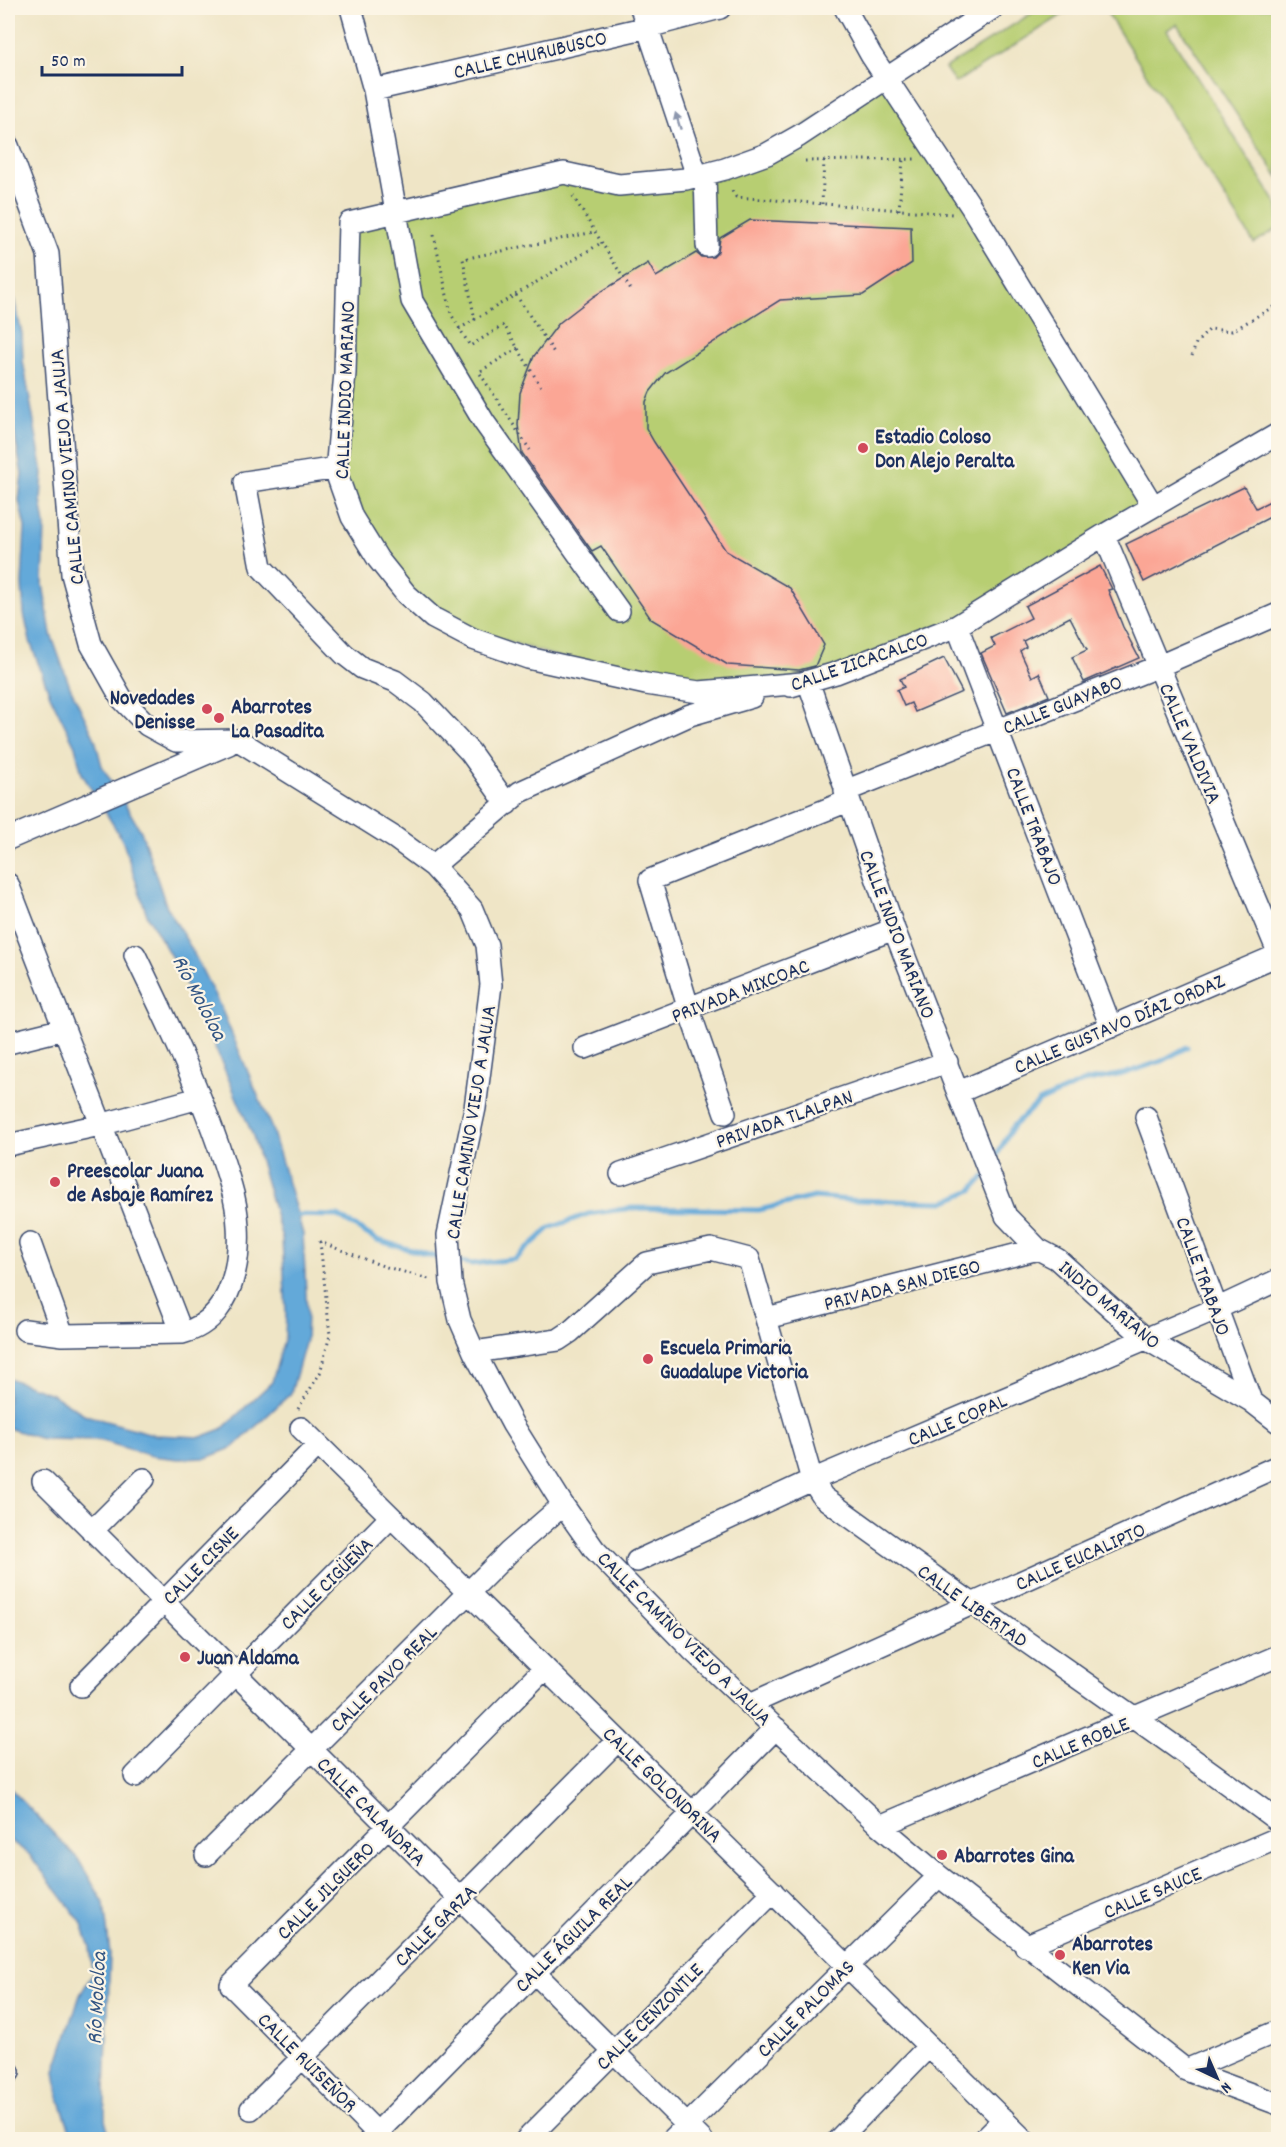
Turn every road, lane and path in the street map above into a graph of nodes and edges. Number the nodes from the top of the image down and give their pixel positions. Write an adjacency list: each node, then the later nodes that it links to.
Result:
1 (351, 8): 7 (street)
2 (720, 8): 5 (street, CALLE CHURUBUSCO)
3 (845, 8): 6 (street)
4 (993, 8): 6 (street)
5 (644, 17): 7 (street, CALLE CHURUBUSCO); 13 (street, one-way to 5)
6 (887, 78): 10 (street); 13 (street)
7 (374, 90): 19 (street)
8 (8, 146): 44 (street, CALLE CAMINO VIEJO A JAUJA)
9 (903, 159): 10 (path); 12 (path); 18 (path)
10 (940, 159): 17 (street)
11 (805, 161): 12 (path)
12 (824, 161): 16 (path)
13 (701, 175): 19 (street); 23 (street)
14 (732, 191): 16 (path)
15 (570, 192): 20 (path)
16 (822, 204): 18 (path)
17 (972, 208): 18 (path); 36 (street)
18 (899, 210)
19 (396, 212): 35 (street, CALLE INDIO MARIANO); 38 (street)
20 (594, 232): 22 (path); 27 (path)
21 (434, 235): 28 (path)
22 (601, 243): 24 (path); 25 (path)
23 (706, 246)
24 (632, 292)
25 (516, 295): 27 (path); 30 (path)
26 (1278, 304): 31 (path)
27 (475, 320): 28 (path)
28 (459, 329): 29 (path)
29 (518, 348): 32 (path); 34 (path)
30 (555, 354)
31 (1192, 356)
32 (541, 387)
33 (1276, 441): 36 (street, CALLE ZICACALCO)
34 (531, 451)
35 (337, 468): 42 (street, CALLE INDIO MARIANO); 46 (street)
36 (1153, 506): 37 (street, CALLE ZICACALCO)
37 (1104, 535): 40 (street, CALLE ZICACALCO); 41 (street, CALLE VALDIVIA)
38 (619, 611)
39 (1278, 615): 41 (street, CALLE GUAYABO)
40 (957, 626): 42 (street, CALLE ZICACALCO); 43 (street, CALLE TRABAJO)
41 (1159, 666): 43 (street, CALLE GUAYABO); 51 (street, CALLE VALDIVIA)
42 (805, 682): 45 (street, CALLE INDIO MARIANO); 46 (street, CALLE ZICACALCO)
43 (999, 729): 45 (street, CALLE GUAYABO); 54 (street, CALLE TRABAJO)
44 (238, 740): 47 (street); 48 (street, CALLE CAMINO VIEJO A JAUJA)
45 (846, 796): 50 (street, CALLE INDIO MARIANO); 53 (street, CALLE GUAYABO)
46 (507, 804): 48 (street, CALLE ZICACALCO)
47 (8, 839)
48 (433, 866): 70 (street, CALLE CAMINO VIEJO A JAUJA)
49 (8, 884): 55 (street)
50 (894, 929): 53 (street, PRIVADA MIXCOAC); 58 (street, CALLE INDIO MARIANO)
51 (1278, 953): 54 (street, CALLE GUSTAVO DÍAZ ORDAZ)
52 (135, 955): 60 (street)
53 (688, 1010): 57 (street, PRIVADA MIXCOAC); 61 (street)
54 (1111, 1027): 59 (street, CALLE GUSTAVO DÍAZ ORDAZ)
55 (64, 1029): 56 (street); 63 (street)
56 (8, 1043)
57 (585, 1048)
58 (947, 1062): 59 (street, CALLE INDIO MARIANO); 65 (street, PRIVADA TLALPAN)
59 (958, 1092): 66 (street, CALLE INDIO MARIANO)
60 (199, 1098): 63 (street); 74 (street)
61 (725, 1113)
62 (1146, 1117): 71 (street, CALLE TRABAJO)
63 (100, 1125): 64 (street); 74 (street)
64 (8, 1145)
65 (621, 1174)
66 (993, 1185): 68 (street, INDIO MARIANO)
67 (30, 1243): 75 (street)
68 (1038, 1249): 72 (street, PRIVADA SAN DIEGO); 76 (street, INDIO MARIANO)
69 (1278, 1280): 71 (street, CALLE COPAL)
70 (452, 1285): 77 (street, CALLE CAMINO VIEJO A JAUJA); 80 (path)
71 (1216, 1309): 76 (street, CALLE COPAL); 78 (street, CALLE TRABAJO)
72 (767, 1318): 77 (street, CALLE LIBERTAD); 84 (street, CALLE LIBERTAD)
73 (25, 1330): 75 (street)
74 (182, 1333): 75 (street)
75 (63, 1335)
76 (1146, 1339): 78 (street, INDIO MARIANO); 84 (street, CALLE COPAL)
77 (474, 1352): 86 (street, CALLE CAMINO VIEJO A JAUJA)
78 (1251, 1401): 79 (street)
79 (1278, 1422)
80 (301, 1428): 81 (street, CALLE GOLONDRINA)
81 (318, 1445): 87 (street, CALLE GOLONDRINA); 91 (street, CALLE CISNE)
82 (1278, 1466): 92 (street, CALLE EUCALIPTO)
83 (144, 1479): 88 (street)
84 (812, 1480): 89 (street, CALLE COPAL); 92 (street, CALLE LIBERTAD)
85 (43, 1481): 88 (street, CALLE CALANDRIA)
86 (563, 1505): 90 (street, CALLE PAVO REAL); 97 (street, CALLE CAMINO VIEJO A JAUJA)
87 (391, 1517): 90 (street, CALLE GOLONDRINA); 95 (street, CALLE CIGÜEÑA)
88 (92, 1531): 91 (street, CALLE CALANDRIA)
89 (637, 1561)
90 (468, 1593): 94 (street, CALLE GOLONDRINA); 101 (street, CALLE PAVO REAL)
91 (164, 1602): 95 (street, CALLE CALANDRIA); 96 (street, CALLE CISNE)
92 (970, 1605): 97 (street, CALLE EUCALIPTO); 98 (street, CALLE LIBERTAD)
93 (1278, 1656): 98 (street, CALLE ROBLE)
94 (545, 1668): 100 (street, CALLE GOLONDRINA); 105 (street, CALLE JILGUERO)
95 (236, 1674): 101 (street, CALLE CALANDRIA); 102 (street, CALLE CIGÜEÑA)
96 (81, 1686)
97 (750, 1704): 99 (street, CALLE CAMINO VIEJO A JAUJA)
98 (1137, 1717): 104 (street, CALLE LIBERTAD); 106 (street, CALLE ROBLE)
99 (776, 1728): 103 (street, CALLE ÁGUILA REAL); 106 (street, CALLE CAMINO VIEJO A JAUJA)
100 (618, 1740): 103 (street, CALLE GOLONDRINA); 111 (street, CALLE GARZA)
101 (311, 1750): 105 (street, CALLE CALANDRIA); 108 (street, CALLE PAVO REAL)
102 (135, 1776)
103 (692, 1812): 110 (street, CALLE GOLONDRINA); 114 (street, CALLE ÁGUILA REAL)
104 (1278, 1821)
105 (388, 1826): 111 (street, CALLE CALANDRIA); 115 (street, CALLE JILGUERO)
106 (880, 1826): 109 (street, CALLE CAMINO VIEJO A JAUJA)
107 (1278, 1838): 112 (street, CALLE SAUCE)
108 (206, 1855)
109 (939, 1876): 112 (street, CALLE CAMINO VIEJO A JAUJA); 113 (street, CALLE PALOMAS)
110 (773, 1893): 113 (street, CALLE GOLONDRINA); 118 (street, CALLE CENZONTLE)
111 (461, 1899): 114 (street, CALLE CALANDRIA); 119 (street, CALLE GARZA)
112 (1025, 1946): 120 (street, CALLE CAMINO VIEJO A JAUJA)
113 (848, 1966): 117 (street, CALLE GOLONDRINA); 124 (street, CALLE PALOMAS)
114 (534, 1972): 118 (street, CALLE CALANDRIA); 125 (street, CALLE ÁGUILA REAL)
115 (231, 1985): 119 (street, CALLE RUISEÑOR)
116 (1278, 2031): 120 (street)
117 (929, 2046): 123 (street, CALLE GOLONDRINA); 128 (street)
118 (613, 2052): 124 (street, CALLE CALANDRIA); 126 (street, CALLE CENZONTLE)
119 (303, 2058): 122 (street, CALLE GARZA); 125 (street, CALLE RUISEÑOR)
120 (1186, 2070): 121 (street, CALLE CAMINO VIEJO A JAUJA)
121 (1278, 2104)
122 (251, 2109)
123 (1004, 2120): 129 (street); 130 (street, CALLE GOLONDRINA)
124 (679, 2132): 127 (street, CALLE CALANDRIA)
125 (377, 2137)
126 (526, 2139)
127 (702, 2139)
128 (838, 2139)
129 (983, 2139)
130 (1024, 2139)

